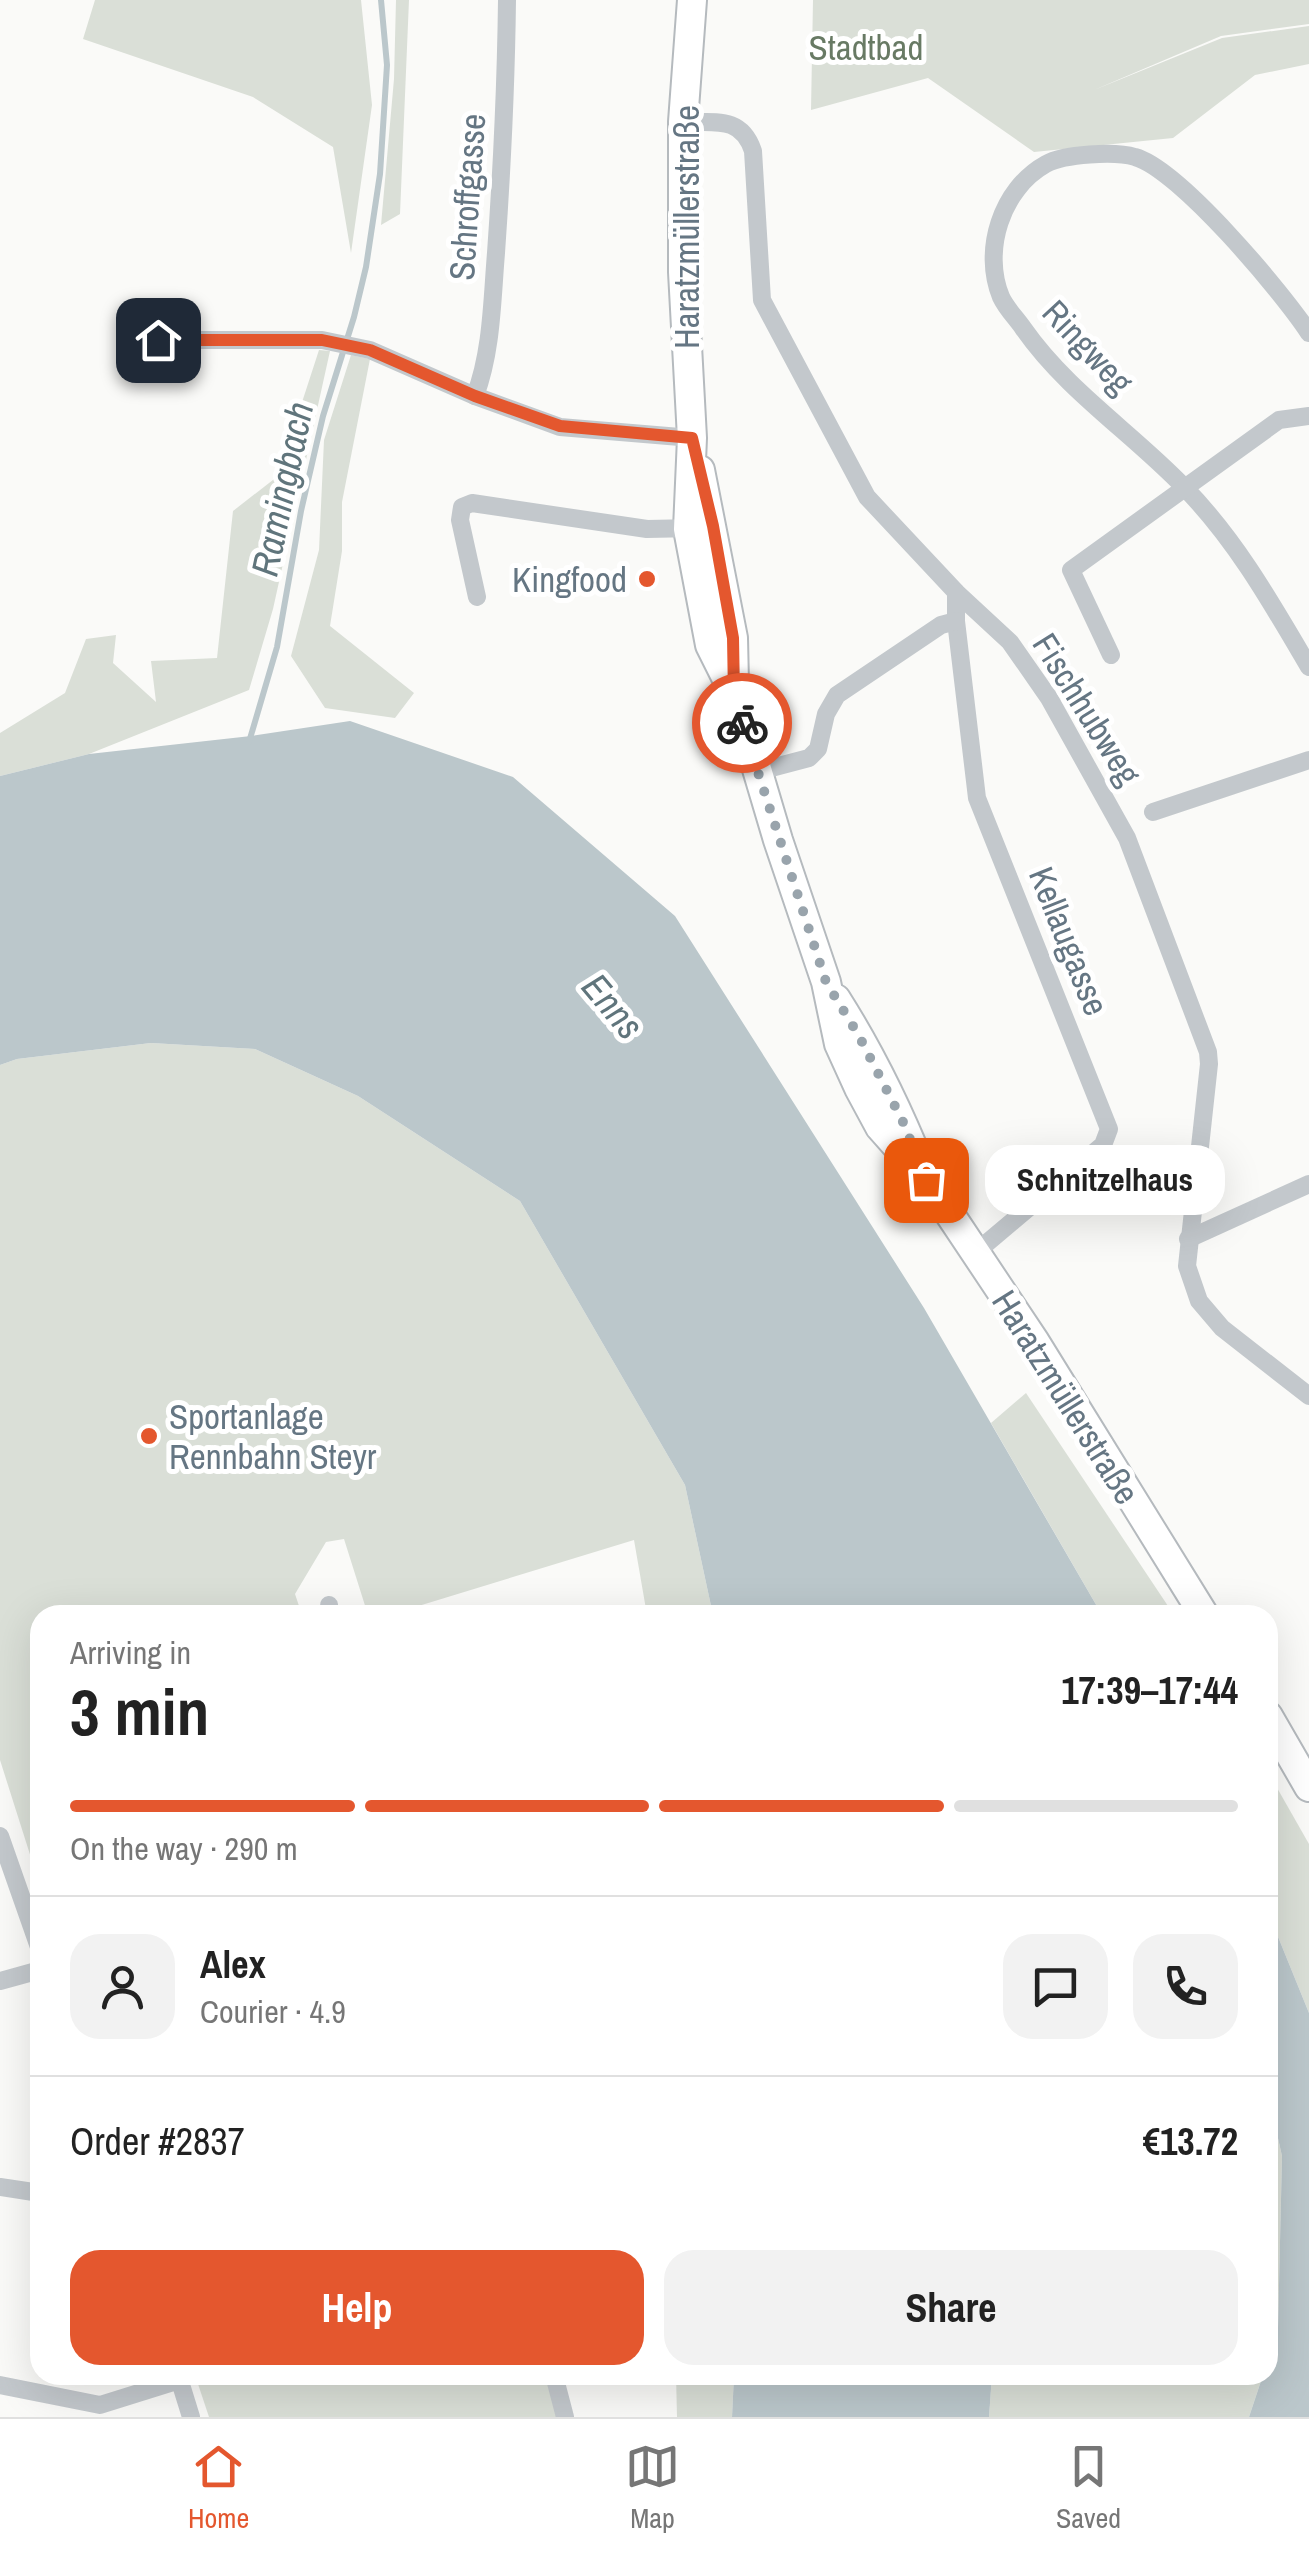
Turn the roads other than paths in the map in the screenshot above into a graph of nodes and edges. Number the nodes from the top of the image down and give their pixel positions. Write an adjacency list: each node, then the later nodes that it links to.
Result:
1 (507, 0): 6 (street, Schroffgasse)
2 (689, 5): 3 (main road, Haratzmüllerstraße)
3 (683, 122): 8 (main road, Haratzmüllerstraße); 11 (street, Fischhubweg)
4 (1309, 334): 9 (street, Ringweg)
5 (158, 340): 6 (street)
6 (475, 396): 8 (street)
7 (1309, 416): 9 (street)
8 (692, 438): 10 (main road, Haratzmüllerstraße)
9 (1185, 488): 14 (street); 15 (street, Ringweg)
10 (701, 527): 12 (street); 17 (main road, Haratzmüllerstraße)
11 (956, 592): 13 (street, Kellaugasse); 20 (street, Fischhubweg)
12 (477, 597)
13 (956, 621): 17 (street); 21 (street, Kellaugasse)
14 (1111, 655)
15 (1309, 667)
16 (1309, 760): 18 (street, Fischhubweg)
17 (756, 772): 21 (main road, Haratzmüllerstraße)
18 (1153, 812)
19 (1309, 1184): 20 (street)
20 (1188, 1239): 22 (street, Fischhubweg)
21 (975, 1253): 23 (main road, Haratzmüllerstraße)
22 (1309, 1396)
23 (1198, 1605)
24 (1278, 1733): 25 (main road)
25 (1309, 1787)
26 (0, 1836): 27 (street)
27 (30, 1922)
28 (30, 1973): 29 (street)
29 (0, 1981)
30 (0, 2186): 31 (street)
31 (30, 2191)
32 (0, 2385): 33 (street)
33 (159, 2385)
34 (181, 2385): 36 (street)
35 (557, 2385): 37 (street)
36 (191, 2417)
37 (565, 2417)

